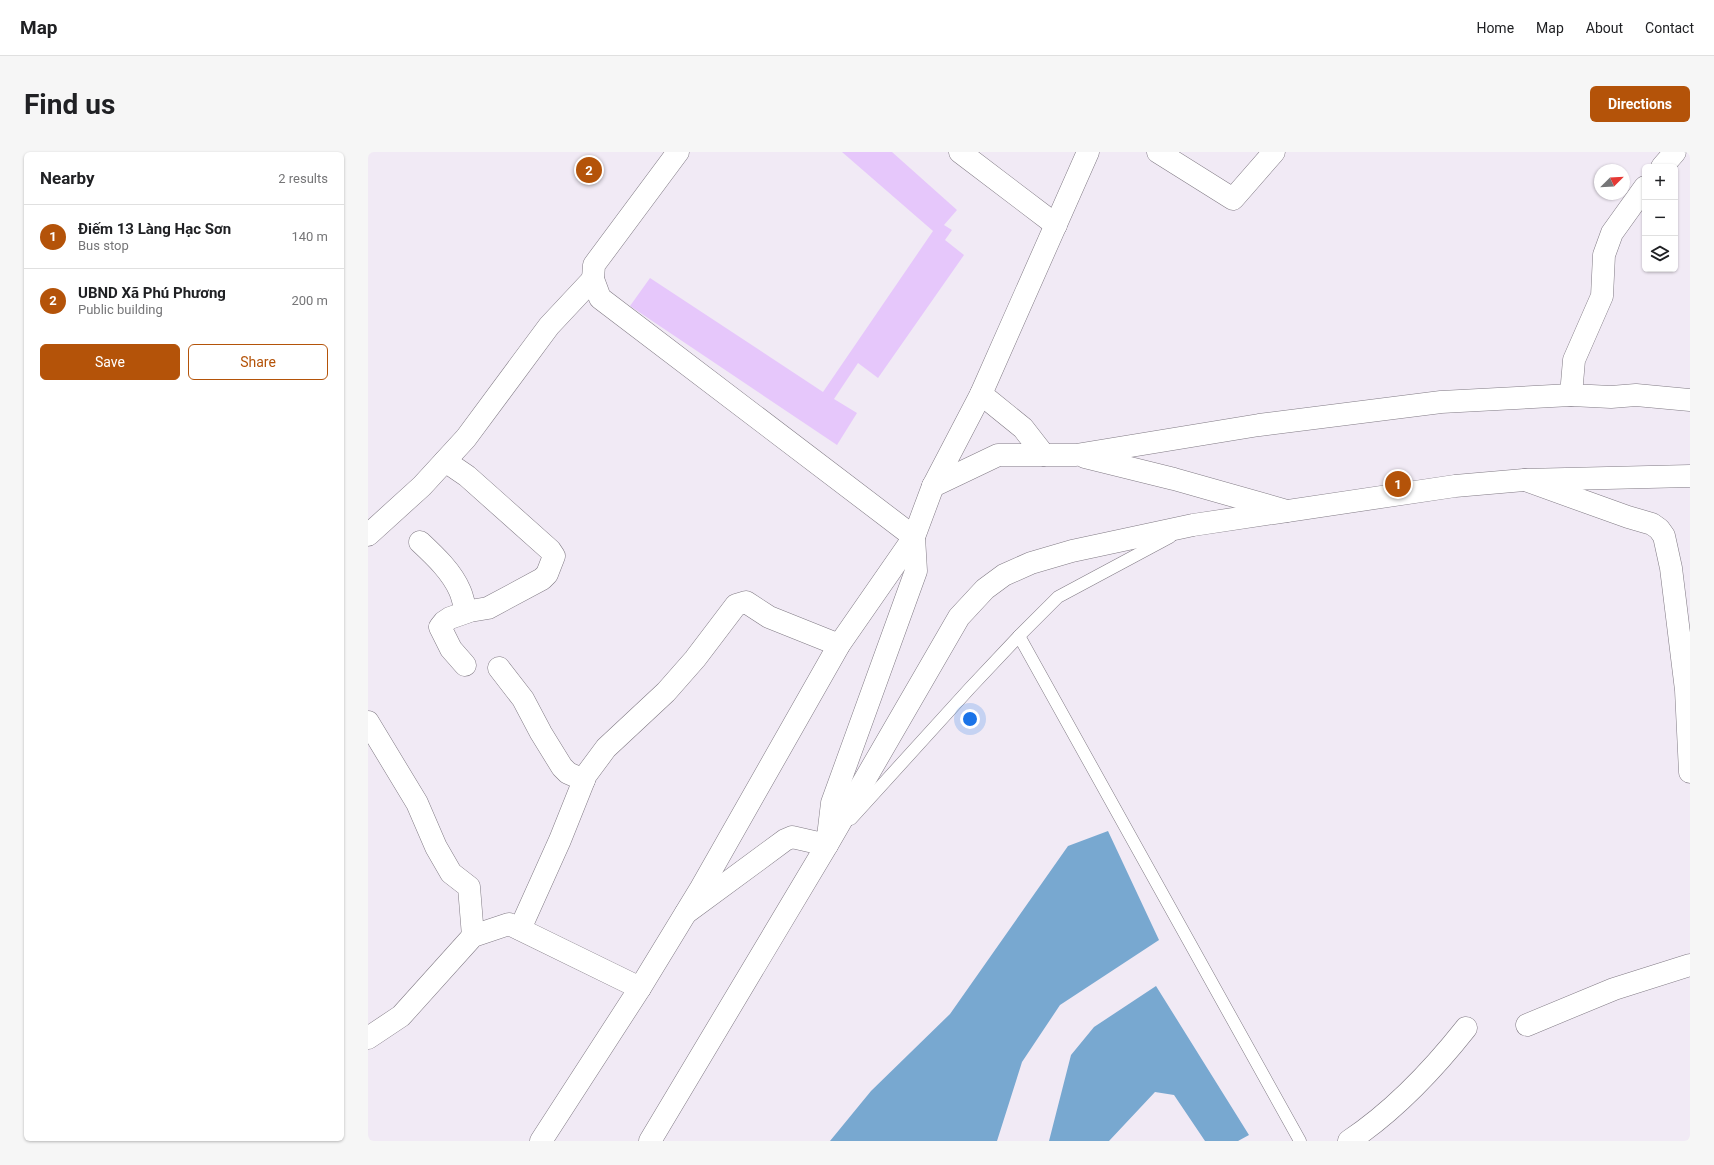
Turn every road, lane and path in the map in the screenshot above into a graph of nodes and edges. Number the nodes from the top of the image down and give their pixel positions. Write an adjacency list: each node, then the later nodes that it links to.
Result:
1 (678, 152): 10 (street)
2 (960, 152): 9 (street)
3 (1088, 152): 9 (street)
4 (1158, 152): 5 (street)
5 (1274, 152)
6 (1675, 152): 7 (street)
7 (1665, 164)
8 (1642, 191): 12 (street)
9 (1056, 225): 11 (street)
10 (593, 279): 16 (street); 23 (street)
11 (981, 394): 14 (street); 19 (street)
12 (1571, 395): 13 (street); 15 (street)
13 (1690, 400)
14 (1044, 455): 15 (street); 19 (street)
15 (1076, 455): 20 (street)
16 (445, 461): 22 (street); 25 (street)
17 (1689, 476): 18 (street)
18 (1524, 480): 20 (street); 31 (street)
19 (934, 486): 23 (street)
20 (1287, 511): 21 (street)
21 (1193, 525): 26 (lane); 33 (street)
22 (368, 535)
23 (914, 537): 27 (street); 33 (street)
24 (420, 542): 25 (street)
25 (466, 612): 28 (street)
26 (1019, 636): 33 (lane); 44 (lane)
27 (839, 645): 32 (street); 34 (street)
28 (465, 665)
29 (499, 668): 32 (street)
30 (368, 722): 36 (street)
31 (1690, 772)
32 (584, 780): 35 (street)
33 (827, 845): 34 (street); 43 (street)
34 (686, 913): 38 (street)
35 (520, 929): 36 (street); 38 (street)
36 (473, 936): 41 (street)
37 (1690, 965): 39 (street)
38 (640, 988): 42 (street)
39 (1527, 1025)
40 (1466, 1028): 45 (street)
41 (368, 1038)
42 (541, 1141)
43 (650, 1141)
44 (1300, 1141)
45 (1349, 1141)

